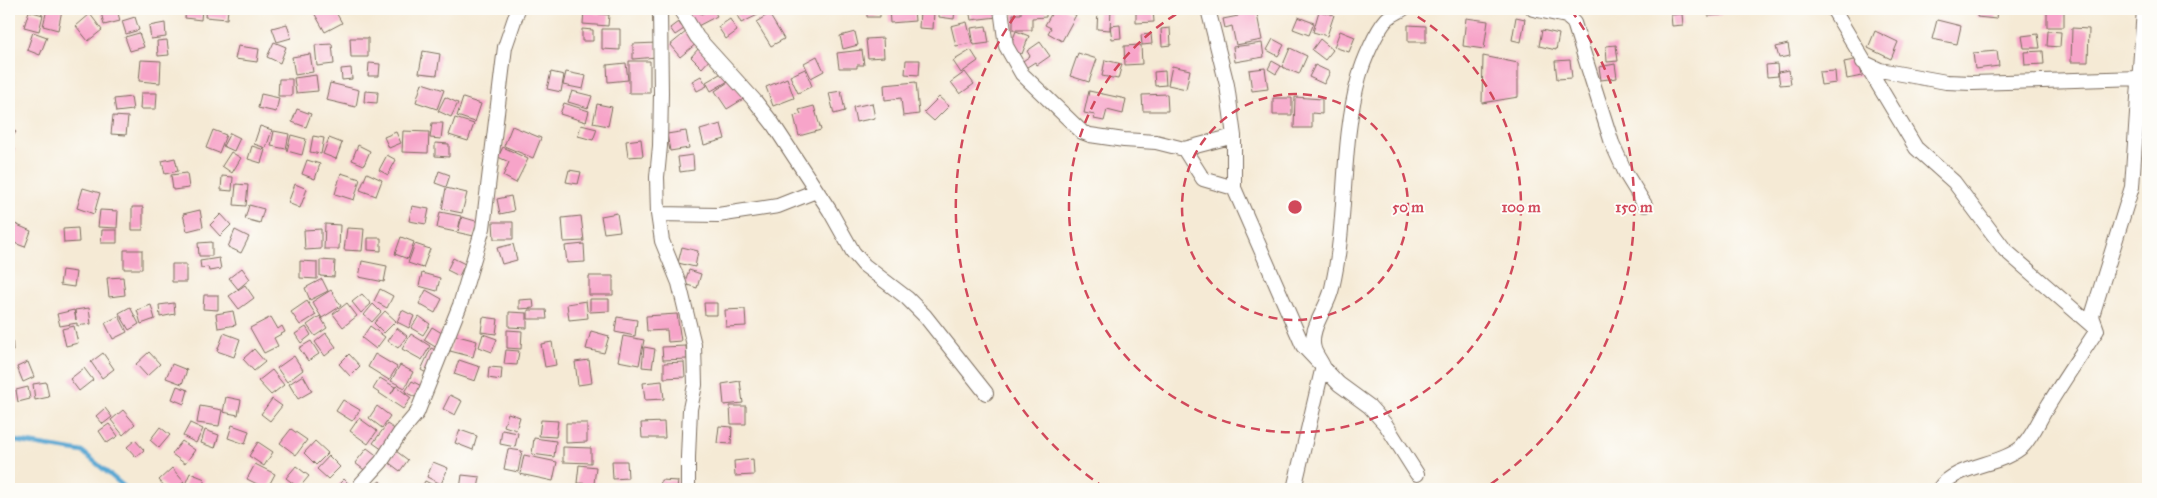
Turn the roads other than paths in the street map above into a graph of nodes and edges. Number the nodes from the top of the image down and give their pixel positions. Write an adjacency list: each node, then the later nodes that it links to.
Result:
1 (518, 9): 22 (street)
2 (660, 9): 17 (street)
3 (680, 9): 15 (street)
4 (1002, 9): 13 (street)
5 (1208, 9): 12 (street)
6 (1403, 9): 19 (street)
7 (1533, 9): 16 (street)
8 (1833, 9): 10 (street)
9 (2144, 9): 11 (street)
10 (1863, 62): 11 (street); 18 (street)
11 (2140, 78): 18 (street)
12 (1234, 136): 13 (street); 14 (street)
13 (1184, 149): 14 (street)
14 (1234, 188): 19 (street)
15 (816, 191): 17 (street); 20 (street)
16 (1645, 205)
17 (658, 214): 23 (street)
18 (2097, 330): 25 (street)
19 (1323, 366): 21 (street); 24 (street)
20 (986, 393)
21 (1417, 474)
22 (361, 489)
23 (688, 489)
24 (1294, 489)
25 (1939, 489)

